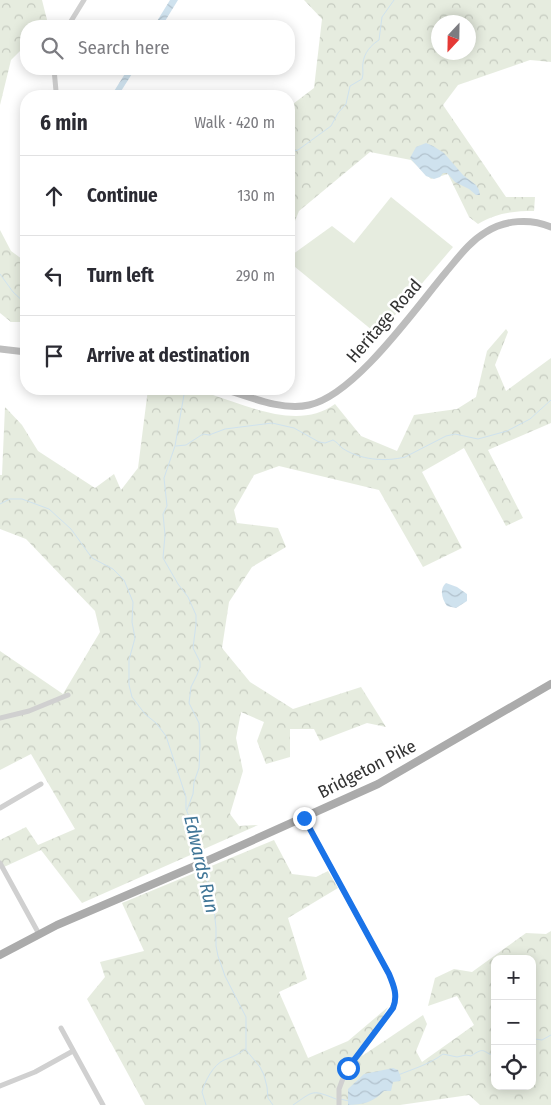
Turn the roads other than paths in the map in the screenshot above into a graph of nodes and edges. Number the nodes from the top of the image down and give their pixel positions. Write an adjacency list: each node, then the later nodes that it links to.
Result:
1 (84, 0): 2 (street)
2 (72, 20)
3 (55, 75): 4 (street)
4 (56, 90)
5 (551, 227): 8 (street, Heritage Road)
6 (0, 350): 7 (street)
7 (20, 352)
8 (245, 395)
9 (551, 684): 14 (main road, Bridgeton Pike)
10 (68, 695): 11 (street)
11 (0, 718)
12 (41, 784): 13 (street)
13 (0, 808)
14 (304, 818): 17 (main road, Bridgeton Pike); 23 (street)
15 (0, 863): 16 (street)
16 (2, 872): 17 (street)
17 (39, 934): 18 (main road, Bridgeton Pike)
18 (0, 955)
19 (61, 1028): 20 (street)
20 (73, 1051): 21 (street); 22 (street)
21 (0, 1086)
22 (103, 1105)
23 (339, 1105)

